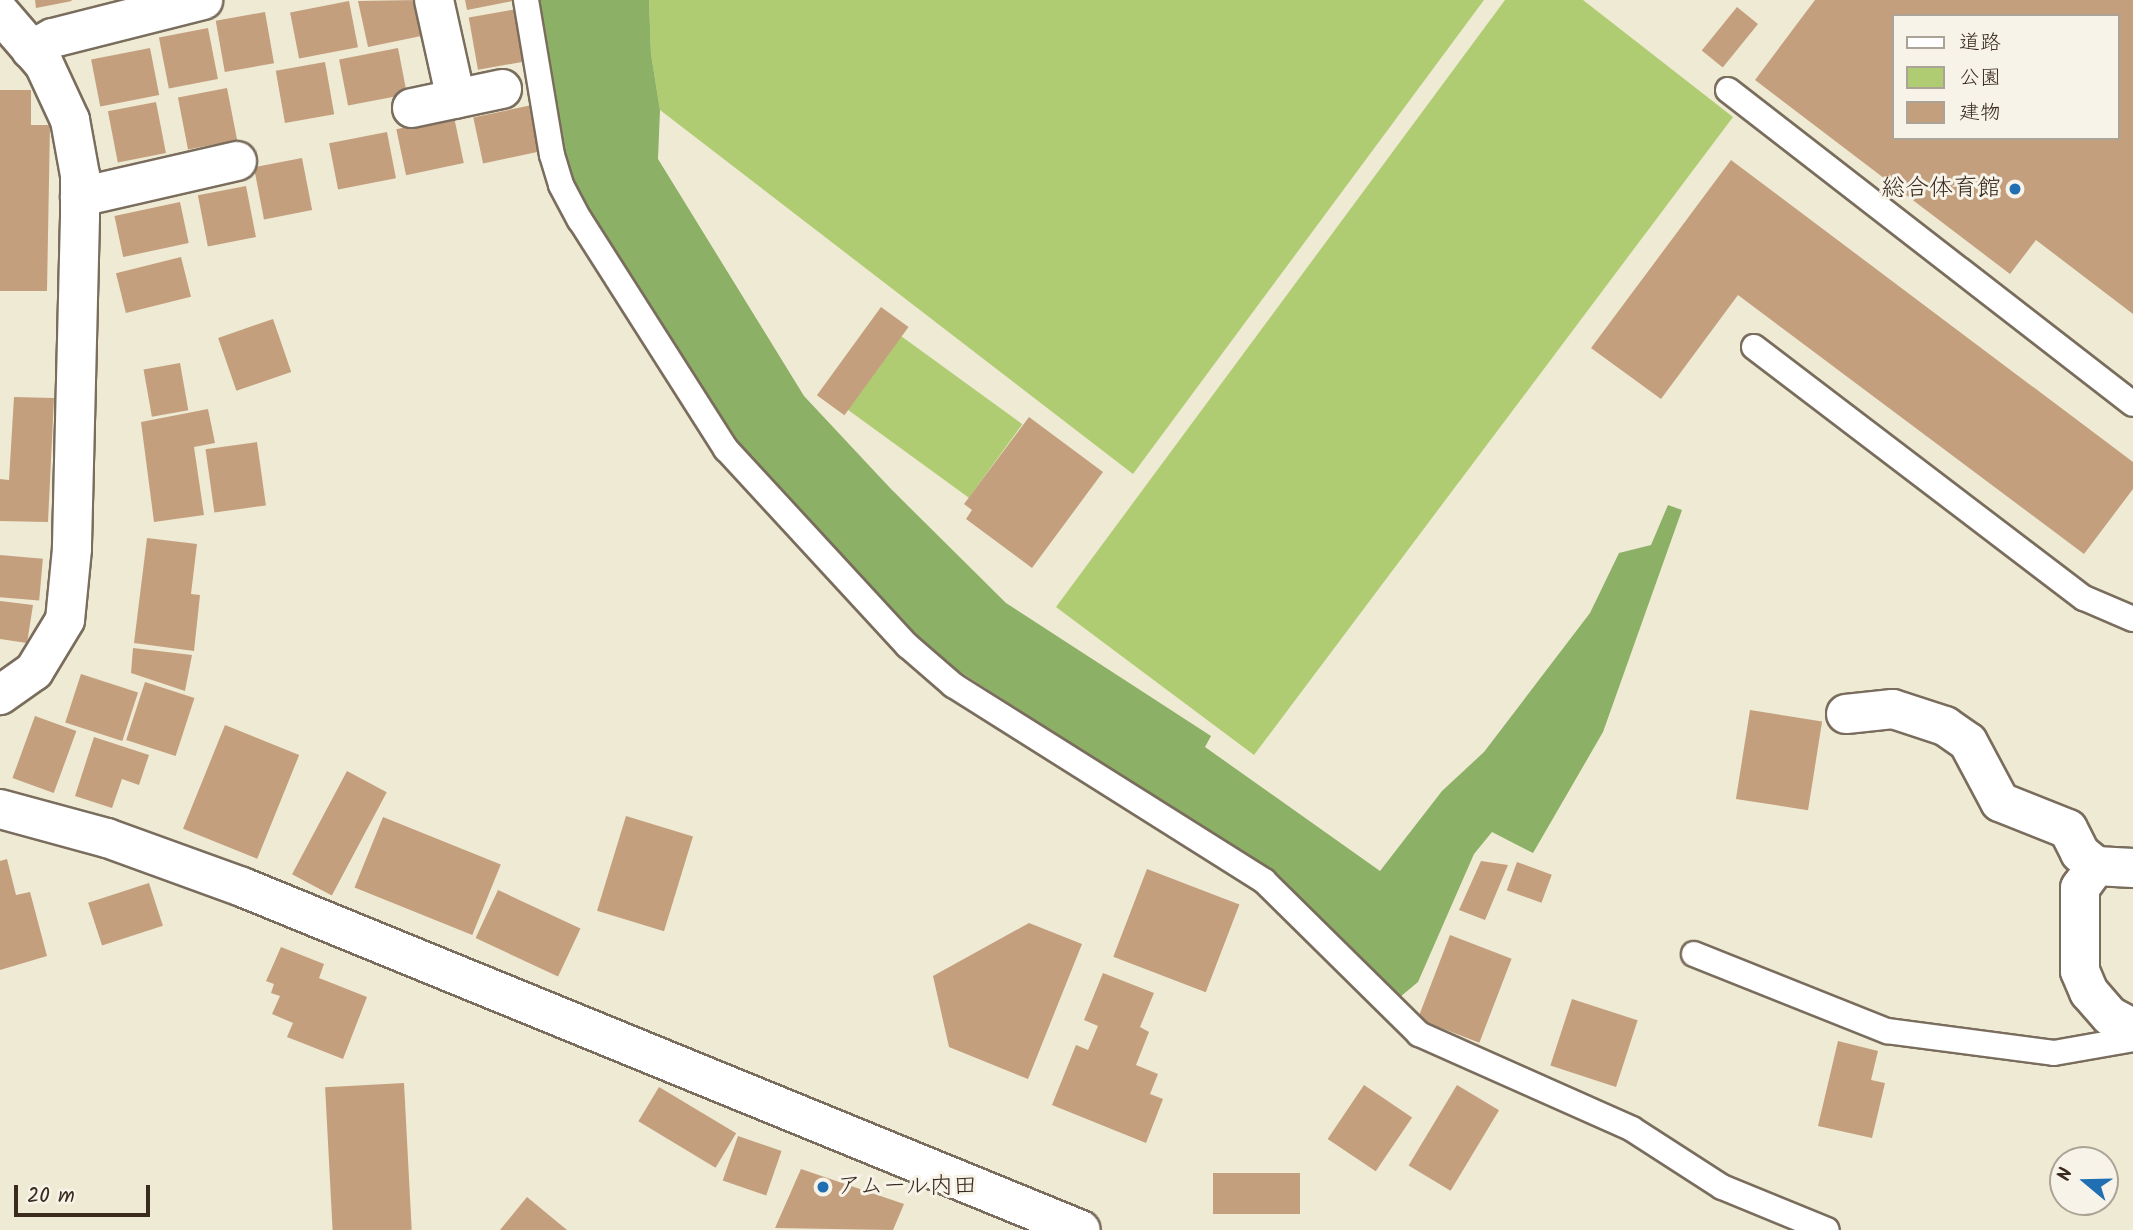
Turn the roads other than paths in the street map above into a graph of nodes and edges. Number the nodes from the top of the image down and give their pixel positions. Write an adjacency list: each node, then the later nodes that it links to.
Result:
1 (203, 0): 5 (street)
2 (434, 0): 8 (street)
3 (526, 0): 23 (lane)
4 (0, 13): 5 (street)
5 (32, 50): 11 (street)
6 (502, 89): 8 (street)
7 (1728, 90): 13 (lane)
8 (456, 99): 9 (street)
9 (412, 108)
10 (237, 161): 11 (street)
11 (80, 197): 15 (street)
12 (1754, 347): 14 (lane)
13 (2133, 404)
14 (2133, 619)
15 (0, 695)
16 (1846, 715): 18 (street)
17 (0, 809): 22 (street)
18 (2115, 867): 20 (street)
19 (1694, 954): 21 (lane)
20 (2133, 1028)
21 (2133, 1039)
22 (1081, 1230)
23 (1827, 1230)

